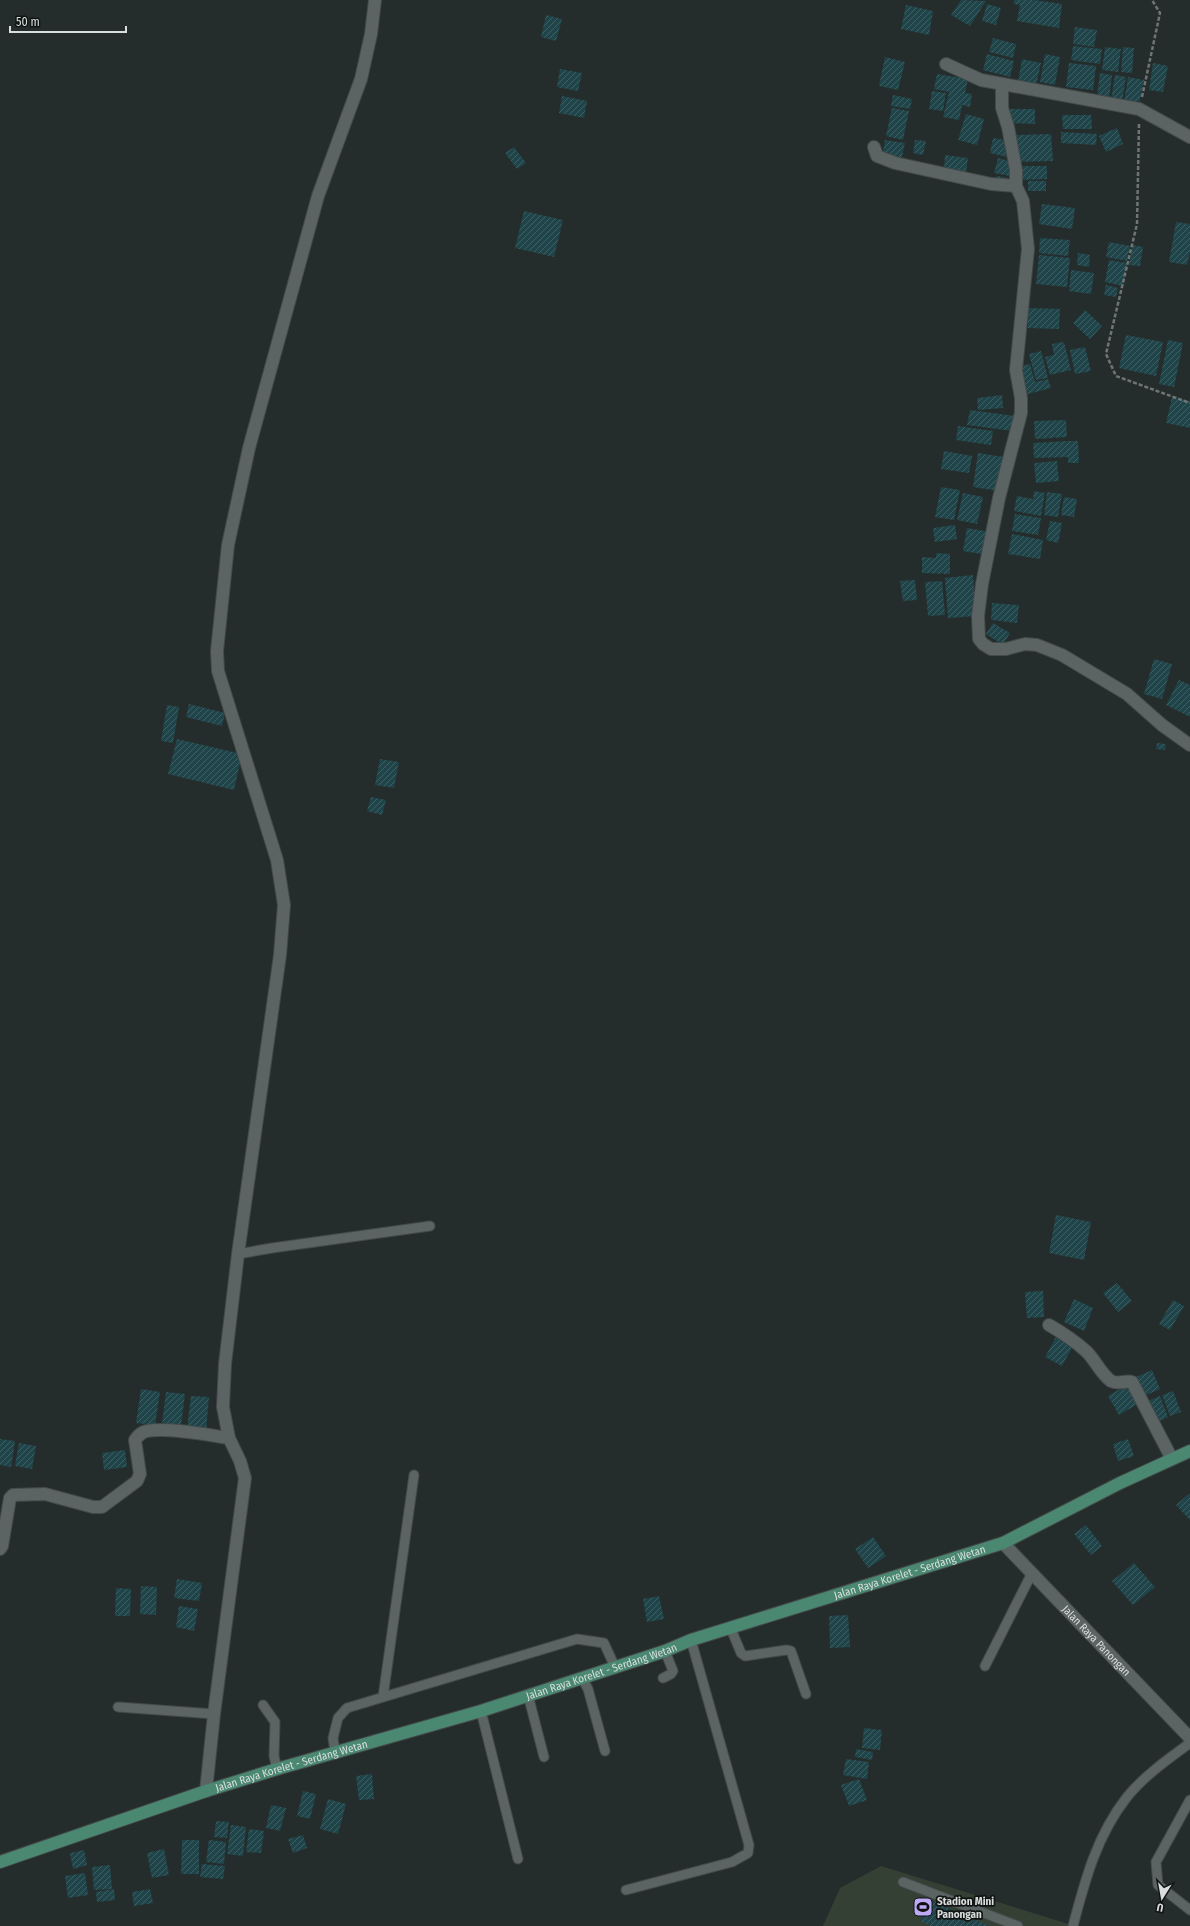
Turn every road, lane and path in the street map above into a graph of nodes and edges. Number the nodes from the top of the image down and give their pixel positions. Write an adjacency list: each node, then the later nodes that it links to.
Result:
1 (375, 0): 12 (street)
2 (1152, 0): 5 (path)
3 (946, 64): 4 (street)
4 (1002, 85): 5 (street); 8 (street)
5 (1139, 109): 6 (street); 9 (path)
6 (1190, 137)
7 (874, 147): 8 (street)
8 (1016, 186): 10 (street)
9 (1190, 403)
10 (1190, 744)
11 (430, 1226): 12 (lane)
12 (238, 1254): 14 (street)
13 (1049, 1326): 16 (street)
14 (230, 1438): 19 (street); 34 (street)
15 (1190, 1451): 16 (main road, Jalan Raya Korelet - Serdang Wetan)
16 (1172, 1459): 18 (main road, Jalan Raya Korelet - Serdang Wetan)
17 (414, 1475): 30 (lane)
18 (1003, 1543): 20 (street, Jalan Raya Panongan); 21 (main road, Jalan Raya Korelet - Serdang Wetan)
19 (0, 1549)
20 (1031, 1574): 24 (lane); 35 (street, Jalan Raya Panongan)
21 (731, 1629): 22 (main road, Jalan Raya Korelet - Serdang Wetan); 28 (lane)
22 (692, 1640): 23 (main road, Jalan Raya Korelet - Serdang Wetan); 46 (lane)
23 (665, 1651): 25 (main road, Jalan Raya Korelet - Serdang Wetan); 27 (lane)
24 (985, 1666)
25 (615, 1668): 26 (main road, Jalan Raya Korelet - Serdang Wetan); 30 (lane)
26 (582, 1678): 29 (main road, Jalan Raya Korelet - Serdang Wetan); 37 (lane)
27 (663, 1678)
28 (806, 1694)
29 (528, 1695): 33 (main road, Jalan Raya Korelet - Serdang Wetan); 39 (lane)
30 (383, 1697): 38 (lane)
31 (263, 1705): 40 (lane)
32 (118, 1707): 34 (lane)
33 (481, 1711): 38 (main road, Jalan Raya Korelet - Serdang Wetan); 43 (lane)
34 (214, 1714): 41 (street)
35 (1190, 1738)
36 (1190, 1743): 49 (lane)
37 (605, 1751)
38 (335, 1752): 40 (main road, Jalan Raya Korelet - Serdang Wetan)
39 (544, 1757)
40 (277, 1769): 41 (main road, Jalan Raya Korelet - Serdang Wetan)
41 (206, 1791): 44 (main road, Jalan Raya Korelet - Serdang Wetan)
42 (1190, 1800): 47 (lane)
43 (518, 1859)
44 (0, 1862)
45 (903, 1882): 48 (lane)
46 (626, 1890)
47 (1190, 1910)
48 (1018, 1926)
49 (1073, 1926)

